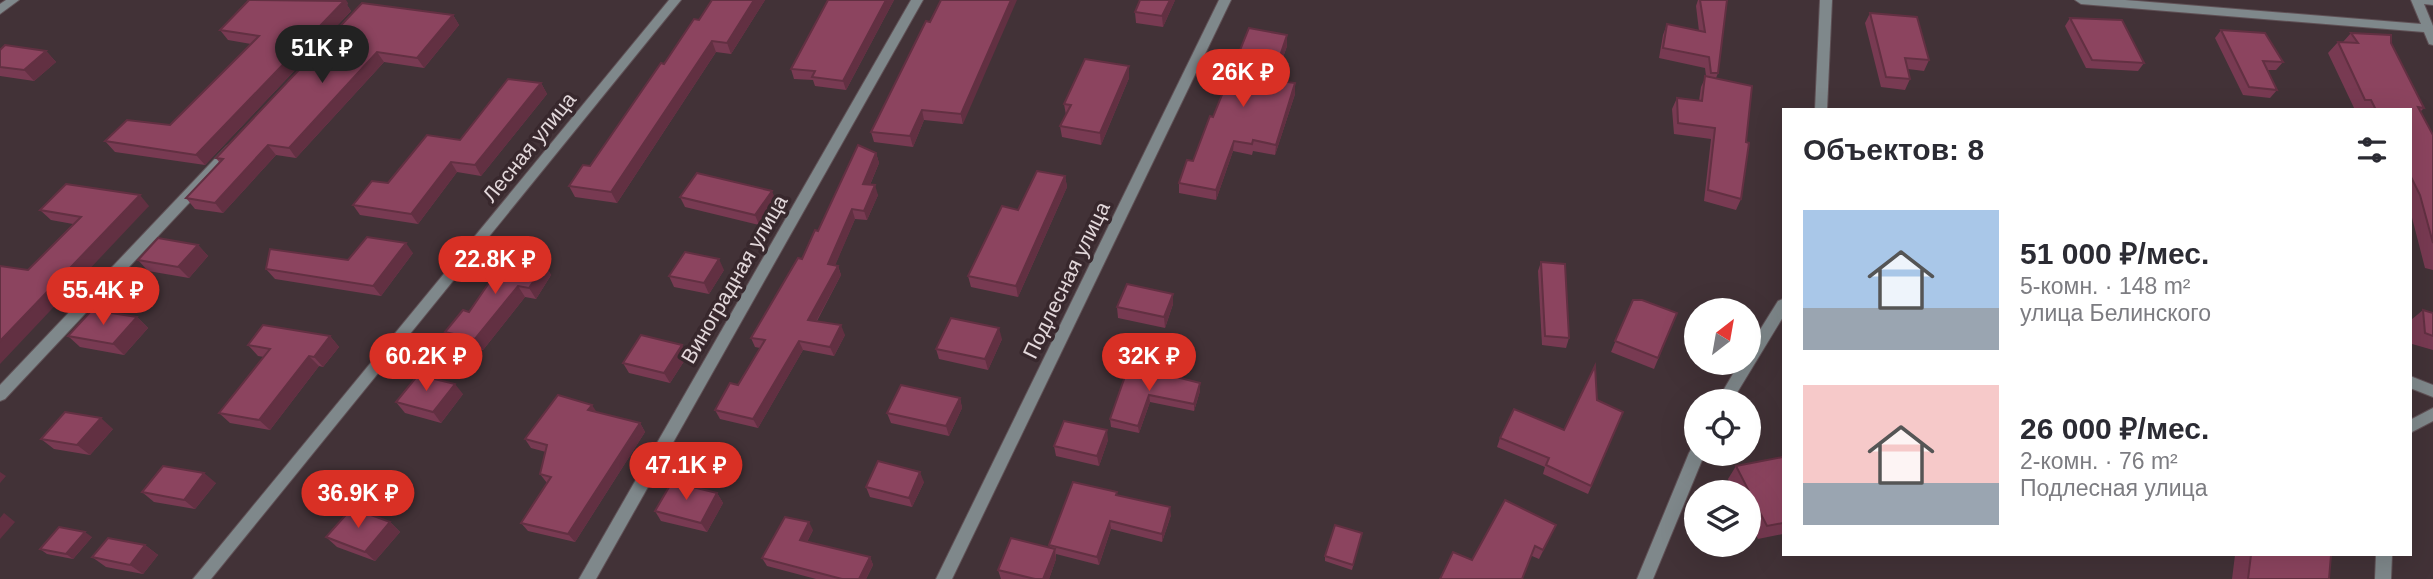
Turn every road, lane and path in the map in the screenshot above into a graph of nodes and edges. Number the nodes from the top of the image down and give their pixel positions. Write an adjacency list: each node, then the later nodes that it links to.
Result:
1 (13, 0): 9 (street)
2 (675, 0): 22 (street, Лесная улица)
3 (917, 0): 23 (street, Виноградная улица)
4 (1225, 0): 24 (street, Подлесная улица)
5 (1826, 0): 11 (street)
6 (2081, 0): 10 (street)
7 (2418, 0): 8 (street); 10 (street)
8 (2433, 1)
9 (0, 10)
10 (2431, 35)
11 (1821, 108)
12 (239, 142): 17 (street)
13 (1782, 307): 15 (street)
14 (2412, 383): 16 (street)
15 (1731, 389)
16 (2433, 391)
17 (0, 395)
18 (2433, 414): 19 (street)
19 (2412, 426)
20 (1692, 466): 25 (street)
21 (2384, 556): 26 (street)
22 (201, 579)
23 (587, 579)
24 (944, 579)
25 (1645, 579)
26 (2382, 579)

